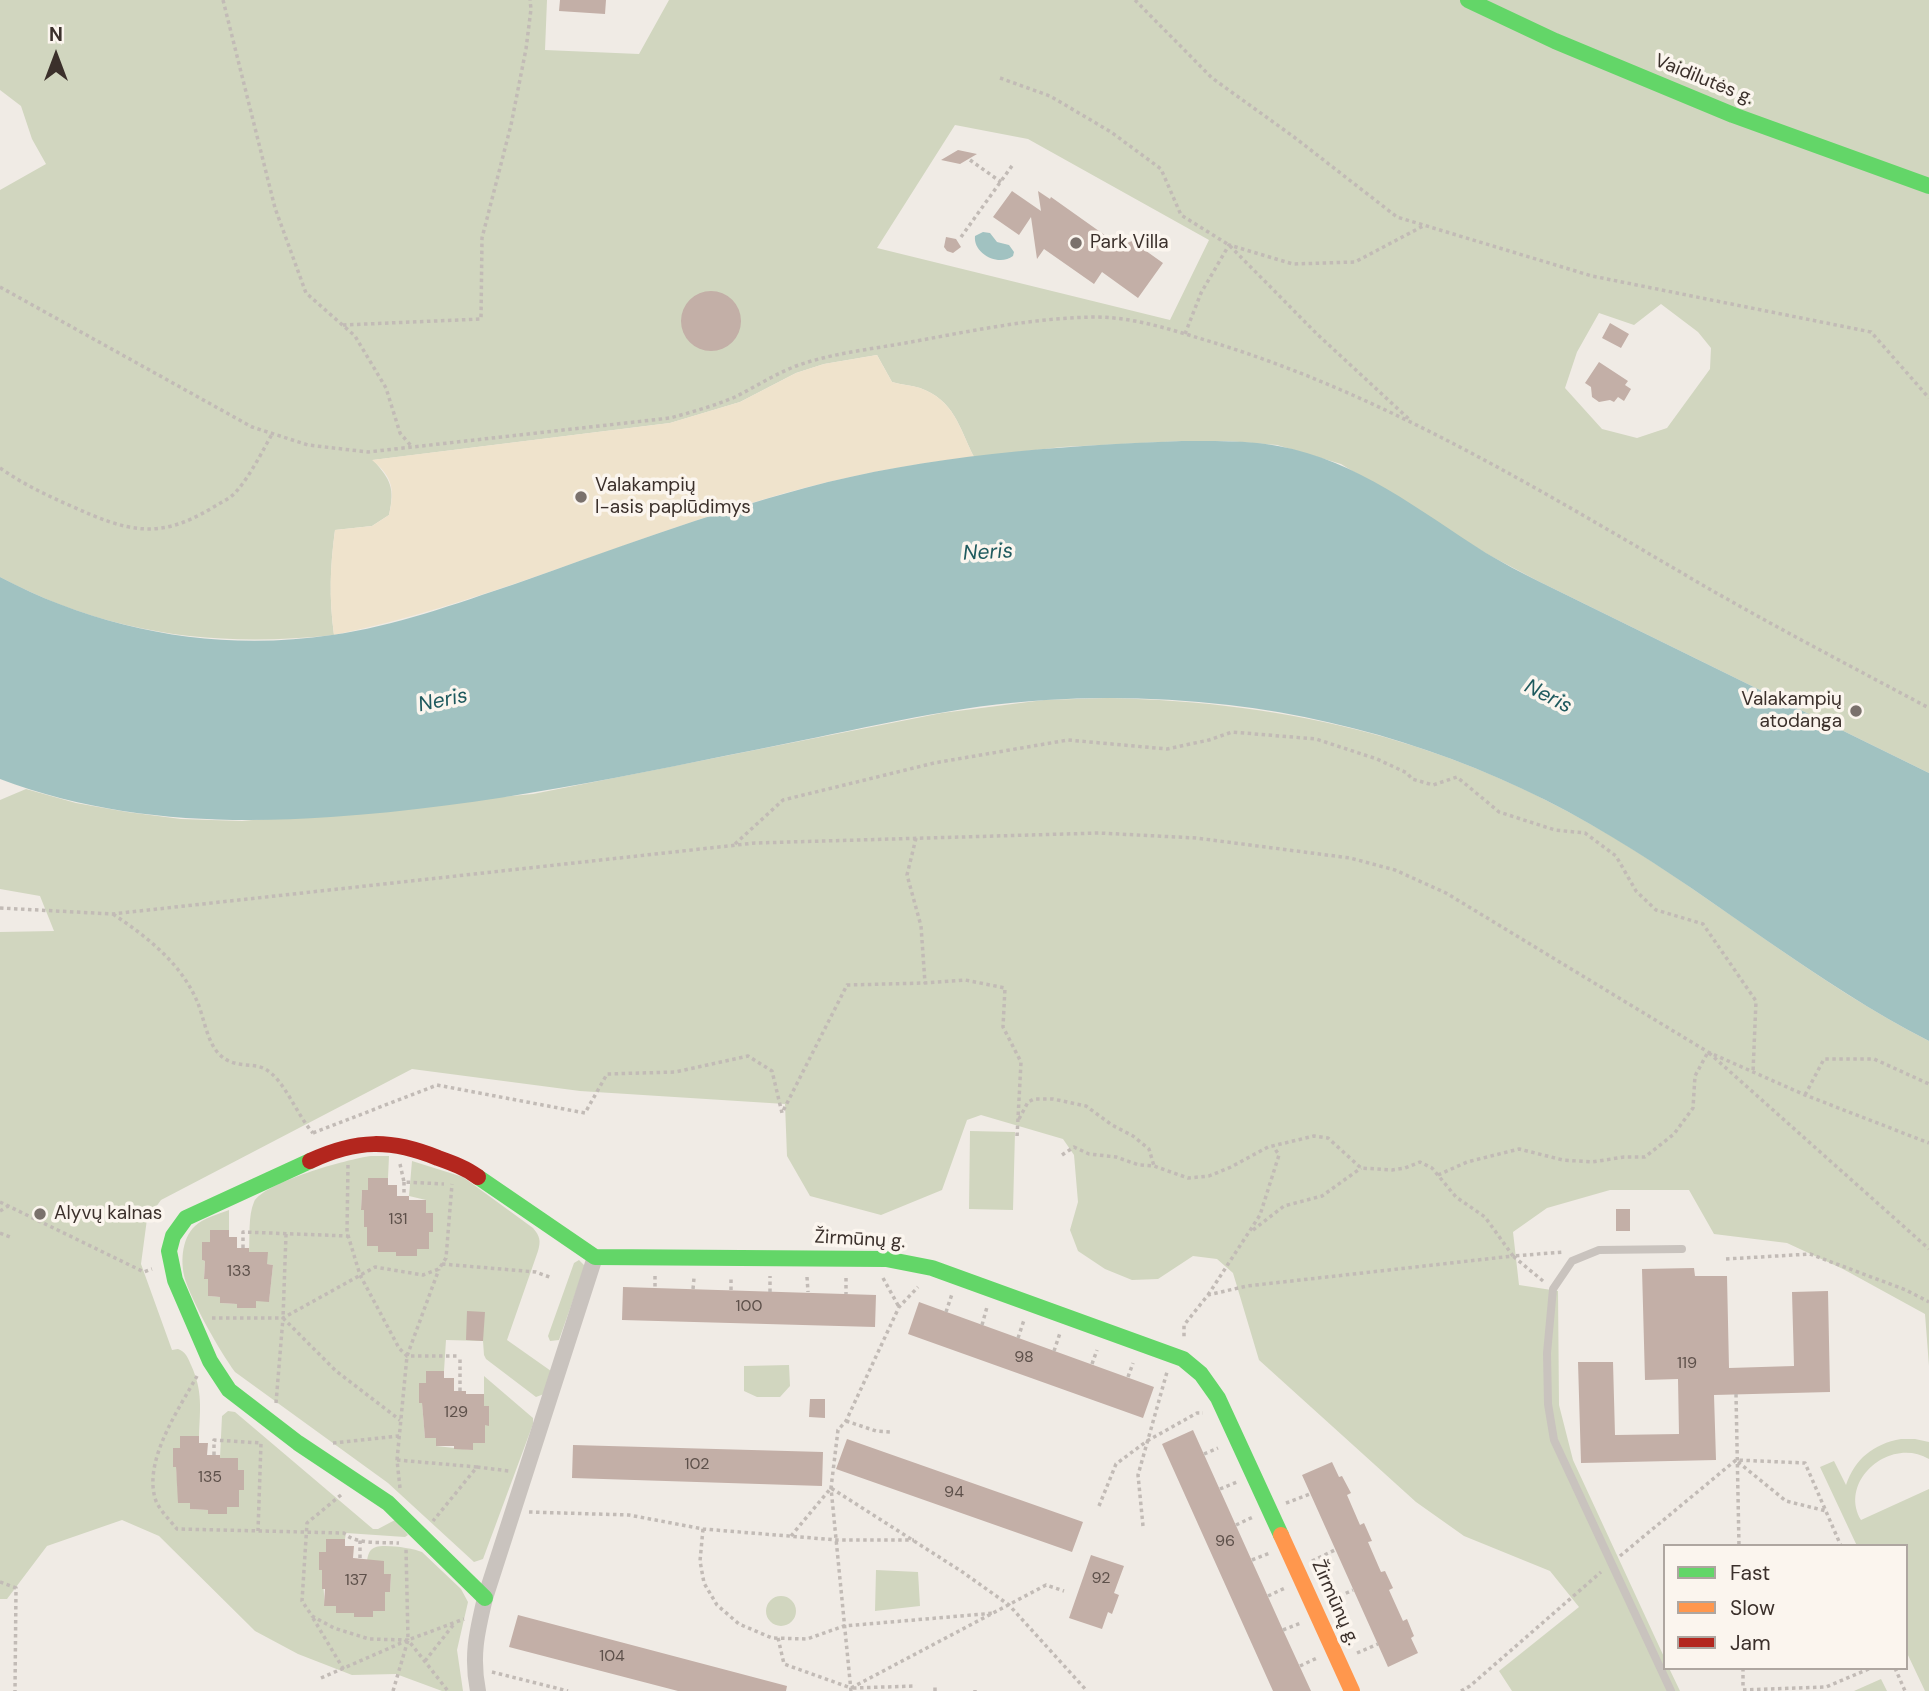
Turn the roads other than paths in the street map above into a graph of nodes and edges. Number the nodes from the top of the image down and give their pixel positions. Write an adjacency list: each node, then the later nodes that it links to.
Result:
1 (1468, 0): 2 (street, Vaidilutės g.)
2 (1929, 186)
3 (1682, 1250): 8 (lane)
4 (595, 1257): 5 (street); 5 (street); 7 (street, Žirmūnų g.)
5 (484, 1606): 6 (street)
6 (478, 1691)
7 (1352, 1691)
8 (1671, 1691)

